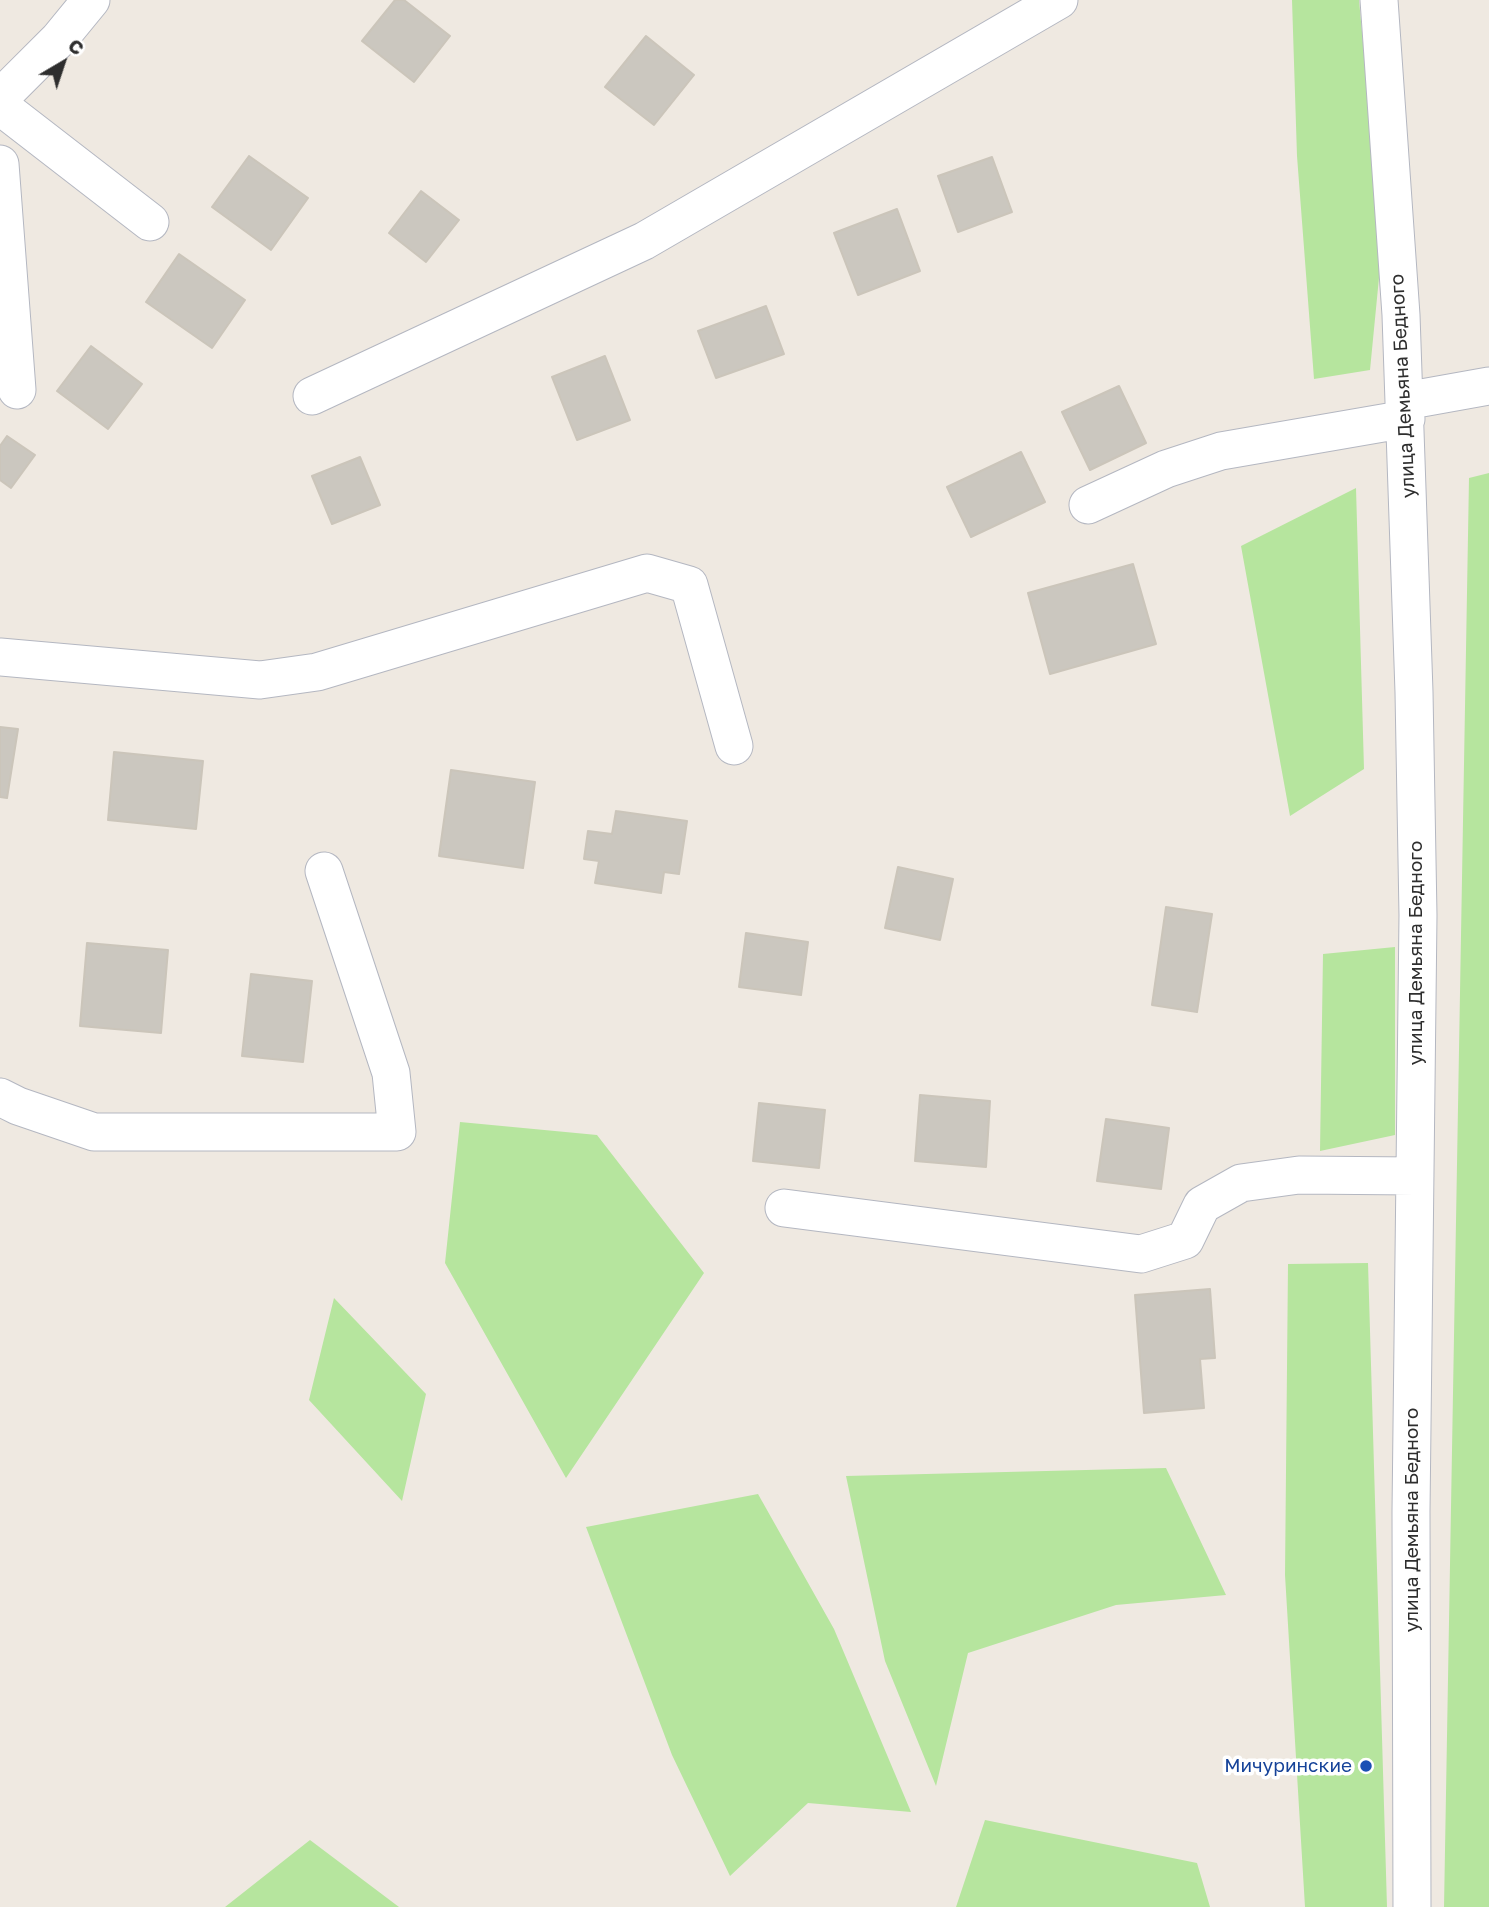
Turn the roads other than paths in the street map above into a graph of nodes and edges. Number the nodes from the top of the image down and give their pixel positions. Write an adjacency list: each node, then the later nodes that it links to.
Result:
1 (91, 0): 4 (street)
2 (1059, 0): 10 (street)
3 (1379, 0): 11 (street, улица Демьяна Бедного)
4 (0, 98)
5 (0, 106): 7 (street)
6 (0, 164): 9 (street)
7 (150, 222)
8 (1489, 386): 11 (street)
9 (17, 390)
10 (312, 396)
11 (1405, 410): 12 (street); 17 (street, улица Демьяна Бедного)
12 (1088, 505)
13 (0, 657): 14 (street)
14 (734, 746)
15 (324, 871): 16 (street)
16 (0, 1097)
17 (1415, 1176): 18 (street); 19 (street, улица Демьяна Бедного)
18 (784, 1208)
19 (1412, 1907)

